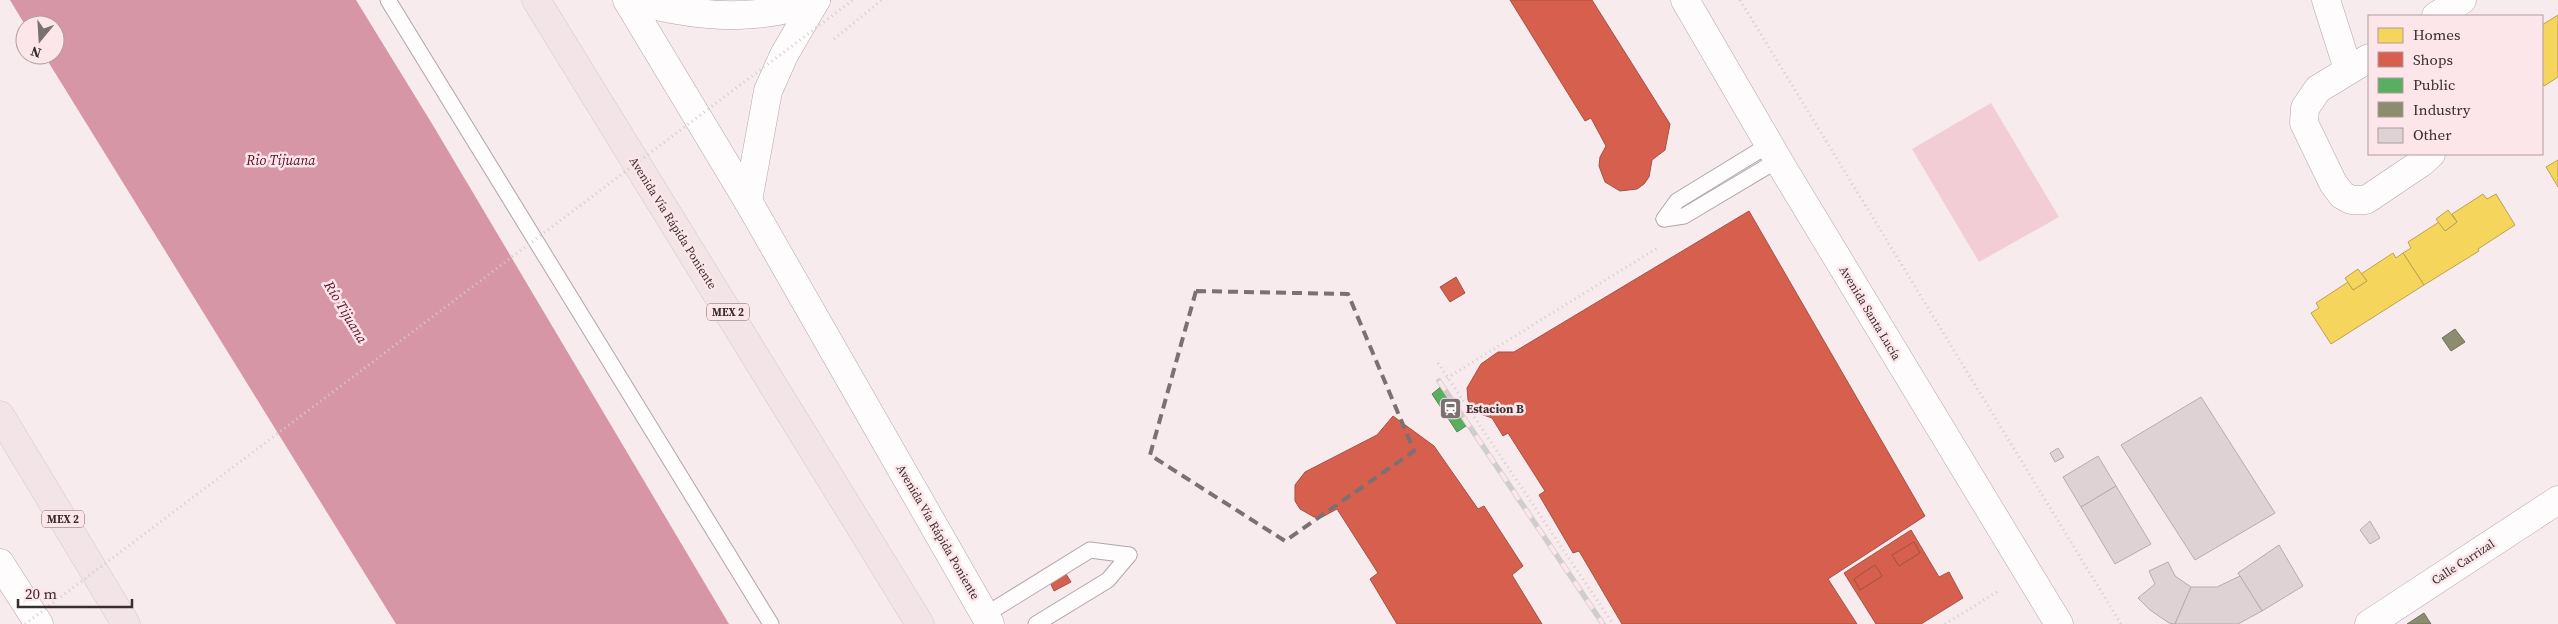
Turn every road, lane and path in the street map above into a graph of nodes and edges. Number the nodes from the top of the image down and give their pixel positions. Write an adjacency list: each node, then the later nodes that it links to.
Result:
1 (388, 0): 31 (lane)
2 (536, 0): 32 (highway, Avenida Vía Rápida Poniente / MEX 2)
3 (627, 0): 17 (street, Avenida Vía Rápida Poniente)
4 (631, 0): 5 (street)
5 (816, 0): 17 (street)
6 (853, 0): 28 (path, bridge)
7 (882, 0): 13 (path)
8 (1685, 0): 15 (street, Avenida Santa Lucía)
9 (1740, 0): 37 (path)
10 (2326, 0): 14 (street)
11 (2462, 0): 12 (street)
12 (2438, 15)
13 (834, 38)
14 (2358, 63): 16 (street)
15 (1774, 152): 15 (lane); 24 (street, Avenida Santa Lucía)
16 (2430, 155)
17 (748, 201): 26 (street, Avenida Vía Rápida Poniente)
18 (1666, 243): 20 (path)
19 (1438, 363): 20 (path)
20 (1447, 378): 34 (path)
21 (0, 414): 30 (highway, MEX 2)
22 (2558, 500): 27 (street, Calle Carrizal)
23 (0, 563): 25 (street)
24 (2027, 572): 35 (path); 36 (street, Avenida Santa Lucía)
25 (10, 597): 29 (street)
26 (988, 619): 33 (lane)
27 (2378, 621)
28 (24, 624)
29 (39, 624)
30 (126, 624)
31 (771, 624)
32 (920, 624)
33 (1036, 624)
34 (1613, 624)
35 (1945, 624)
36 (2059, 624)
37 (2121, 624)

